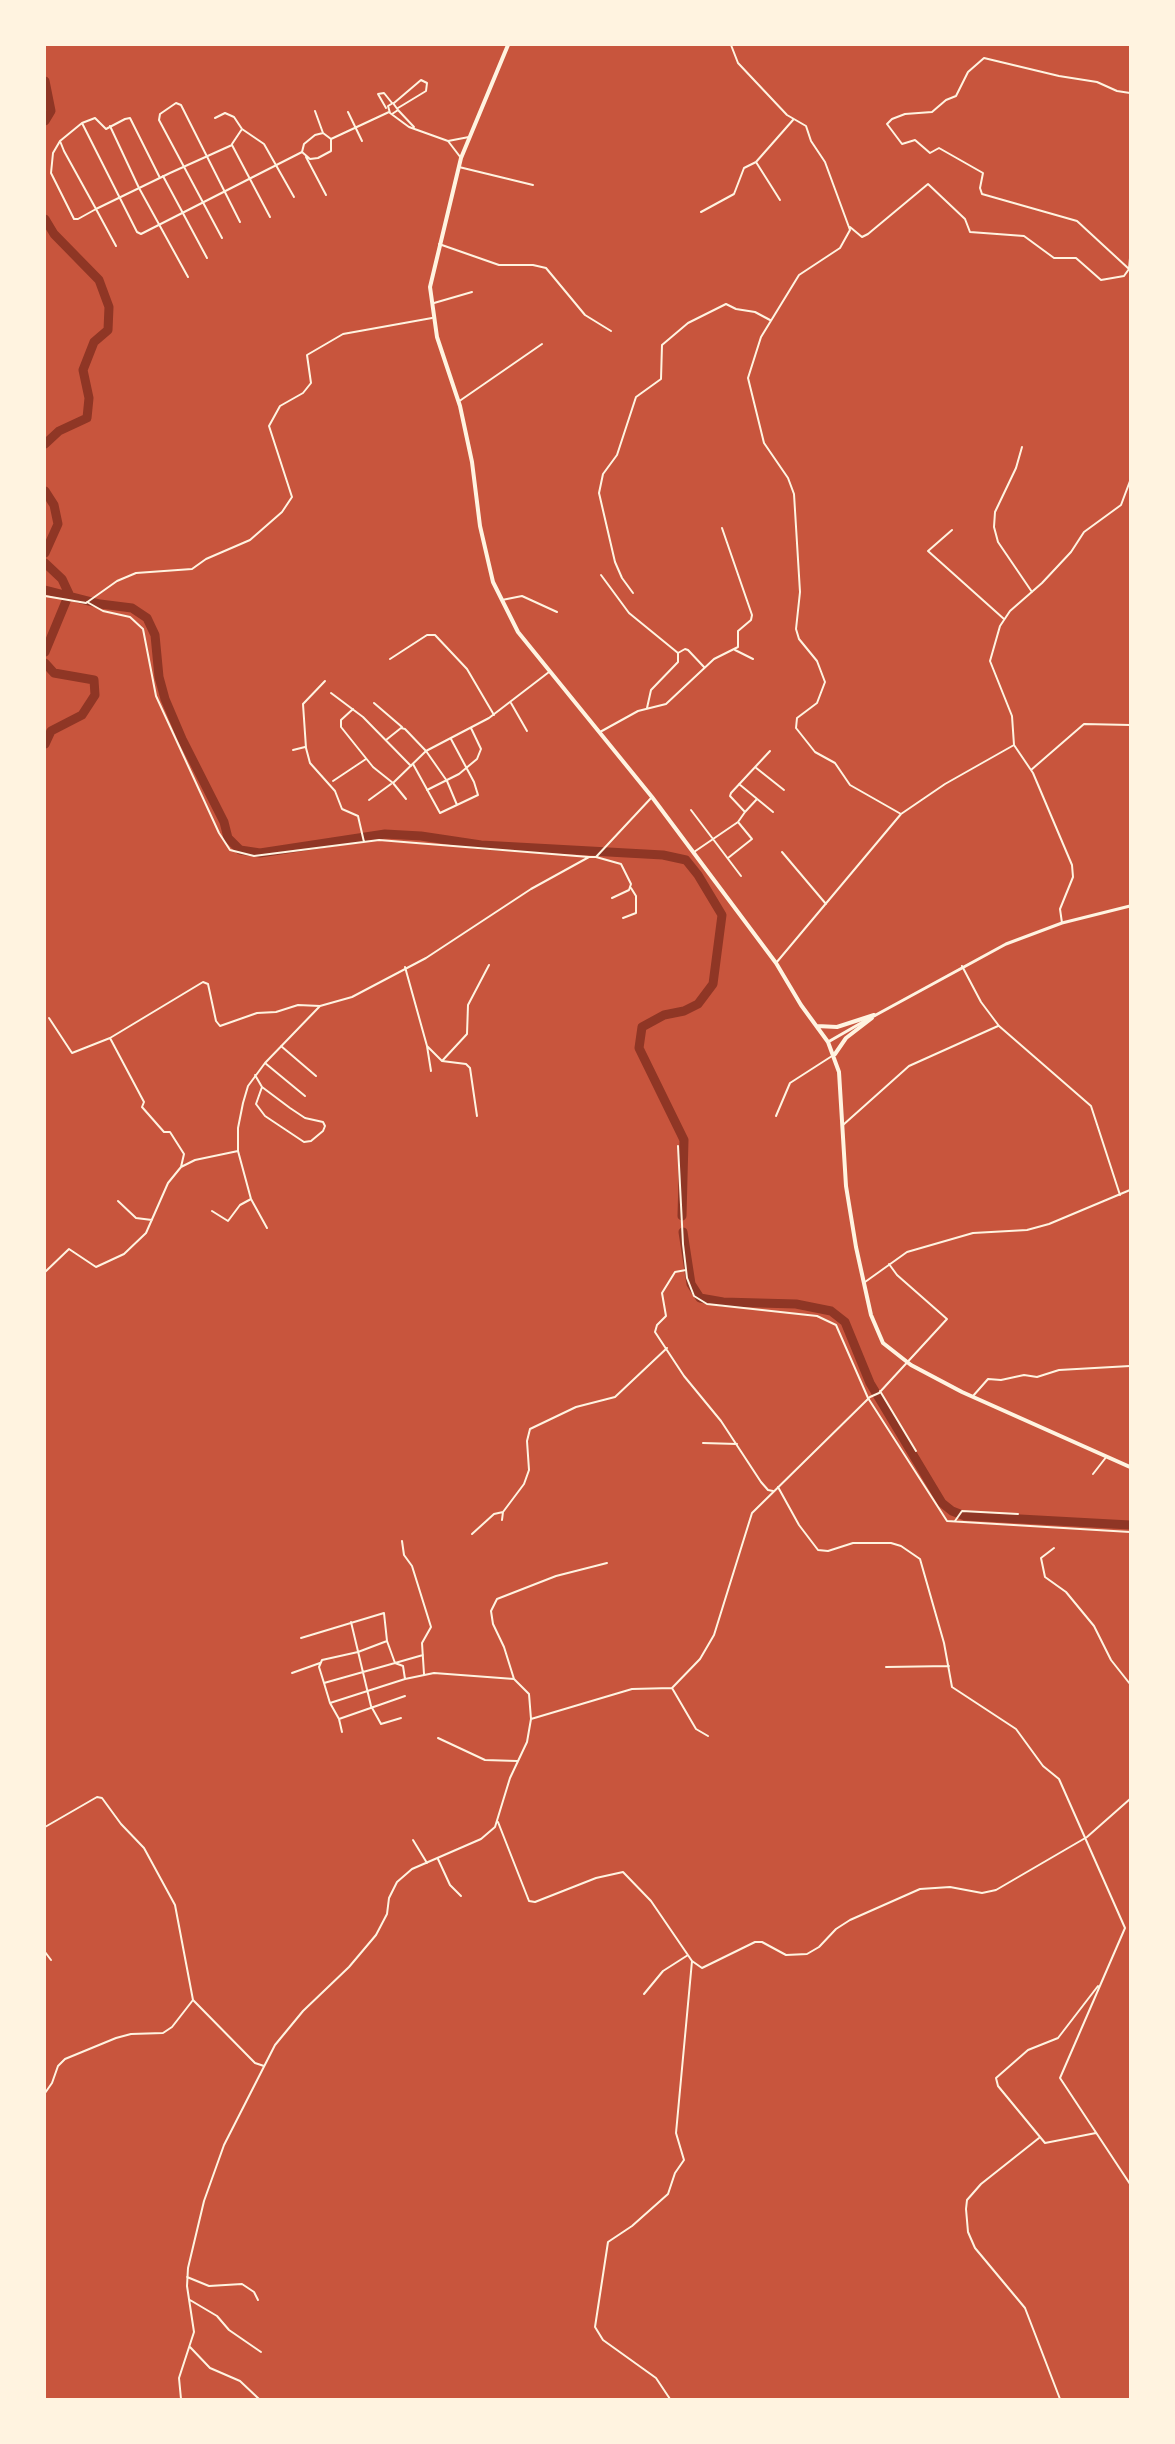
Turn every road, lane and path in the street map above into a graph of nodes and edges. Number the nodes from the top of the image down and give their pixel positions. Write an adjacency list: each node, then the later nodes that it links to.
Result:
1 (508, 45): 17 (main road)
2 (731, 45): 10 (street)
3 (1130, 93): 53 (street)
4 (393, 103): 5 (street); 5 (street); 8 (street); 8 (street)
5 (398, 109): 8 (street); 14 (street)
6 (315, 111): 16 (street)
7 (348, 112): 13 (street)
8 (390, 112): 13 (street); 14 (street)
9 (215, 118): 15 (street)
10 (793, 120): 27 (street); 47 (street)
11 (82, 123): 12 (street); 19 (street); 38 (street)
12 (110, 126): 31 (street); 34 (street)
13 (356, 128): 18 (street); 20 (street)
14 (414, 128): 21 (street)
15 (242, 129): 22 (street); 28 (street)
16 (323, 133): 18 (street); 23 (street)
17 (469, 137): 21 (street); 26 (main road)
18 (331, 139): 25 (street)
19 (60, 141): 41 (street); 41 (street)
20 (362, 141)
21 (448, 141): 26 (street)
22 (232, 145): 24 (street); 32 (street)
23 (302, 152): 25 (street); 28 (street)
24 (205, 156): 30 (street); 30 (street); 35 (street)
25 (306, 157): 36 (street)
26 (461, 158): 29 (main road)
27 (756, 162): 39 (street); 42 (street)
28 (277, 165): 32 (street); 37 (street)
29 (459, 167): 33 (street); 49 (main road)
30 (183, 168): 31 (street); 40 (street)
31 (161, 177): 34 (street); 43 (street)
32 (250, 178): 35 (street); 44 (street)
33 (533, 185)
34 (139, 188): 38 (street); 46 (street)
35 (224, 192): 40 (street); 45 (street)
36 (326, 195)
37 (294, 197)
38 (119, 198): 41 (street); 46 (street)
39 (780, 200)
40 (203, 203): 43 (street); 48 (street)
41 (96, 209): 50 (street)
42 (701, 212)
43 (183, 213): 46 (street); 51 (street)
44 (270, 218)
45 (240, 222)
46 (159, 226): 54 (street)
47 (849, 226): 53 (street); 58 (street)
48 (222, 238)
49 (439, 244): 56 (main road); 59 (street)
50 (116, 246)
51 (207, 258)
52 (1130, 258): 53 (street)
53 (1129, 269)
54 (188, 277)
55 (472, 292): 56 (street)
56 (431, 304): 57 (main road)
57 (432, 318): 61 (main road); 71 (street)
58 (770, 320): 68 (street); 118 (street)
59 (610, 331)
60 (542, 344): 61 (street)
61 (458, 402): 70 (main road)
62 (1022, 447): 67 (street)
63 (1130, 481): 67 (street)
64 (722, 528): 74 (street)
65 (952, 530): 73 (street)
66 (601, 575): 75 (street)
67 (1032, 592): 73 (street)
68 (633, 593)
69 (45, 596): 71 (street)
70 (502, 600): 72 (street); 79 (main road)
71 (88, 601): 120 (street)
72 (557, 612)
73 (1004, 620): 94 (street)
74 (735, 650): 77 (street); 78 (street)
75 (678, 653): 78 (street); 84 (street)
76 (390, 659): 86 (street)
77 (753, 659)
78 (704, 667): 84 (street)
79 (550, 672): 82 (street); 91 (main road)
80 (325, 681): 95 (street)
81 (331, 693): 85 (street)
82 (511, 702): 86 (street); 90 (street)
83 (374, 703): 88 (street)
84 (647, 708): 91 (street)
85 (353, 709): 93 (street); 99 (street)
86 (494, 714): 89 (street)
87 (1130, 725): 103 (street)
88 (402, 727): 93 (street); 97 (street)
89 (471, 728): 92 (street); 101 (street)
90 (527, 731)
91 (600, 732): 110 (main road)
92 (450, 738): 97 (street); 101 (street)
93 (386, 740): 100 (street)
94 (1014, 745): 103 (street); 118 (street)
95 (305, 747): 96 (street); 120 (street)
96 (293, 750)
97 (426, 750): 100 (street); 105 (street)
98 (770, 751): 102 (street)
99 (366, 759): 104 (street); 106 (street)
100 (412, 765): 106 (street); 108 (street)
101 (467, 767): 105 (street); 114 (street)
102 (755, 767): 107 (street); 109 (street)
103 (1031, 770): 133 (street)
104 (333, 781)
105 (447, 781): 108 (street); 114 (street)
106 (393, 783): 111 (street); 113 (street)
107 (739, 784): 112 (street); 116 (street)
108 (426, 790): 114 (street)
109 (784, 790)
110 (652, 797): 122 (main road); 124 (street)
111 (406, 799)
112 (756, 799): 116 (street); 117 (street)
113 (369, 800)
114 (457, 806)
115 (692, 810): 121 (street)
116 (745, 812): 119 (street)
117 (774, 812)
118 (901, 814): 130 (street)
119 (738, 822): 121 (street); 126 (street)
120 (364, 840): 125 (street)
121 (713, 840): 122 (street); 126 (street)
122 (694, 852): 134 (main road)
123 (782, 852): 130 (street)
124 (597, 855): 125 (street); 128 (street)
125 (589, 857): 137 (street)
126 (728, 858): 127 (street)
127 (741, 876)
128 (631, 888): 129 (street); 132 (street)
129 (612, 898)
130 (826, 904): 134 (street)
131 (1130, 906): 133 (street)
132 (623, 918)
133 (1062, 923): 136 (street)
134 (776, 963): 141 (main road)
135 (489, 965): 148 (street)
136 (962, 966): 139 (street); 142 (street)
137 (405, 967): 138 (street); 146 (street)
138 (320, 1006): 143 (street); 145 (street)
139 (874, 1015): 141 (main road); 144 (street); 147 (main road)
140 (49, 1018): 143 (street)
141 (817, 1026): 144 (main road)
142 (999, 1026): 157 (street); 162 (street)
143 (110, 1038): 160 (street)
144 (828, 1042): 147 (main road)
145 (281, 1046): 149 (street); 152 (street)
146 (427, 1046): 148 (street); 150 (street)
147 (834, 1055): 156 (street); 157 (main road)
148 (442, 1061): 155 (street)
149 (265, 1063): 151 (street); 154 (street)
150 (432, 1071)
151 (255, 1075): 153 (street); 159 (street)
152 (316, 1076)
153 (262, 1087): 153 (street)
154 (305, 1096)
155 (477, 1116)
156 (776, 1116)
157 (840, 1126): 171 (main road)
158 (678, 1146): 169 (street)
159 (238, 1151): 160 (street); 163 (street)
160 (181, 1167): 166 (street)
161 (1130, 1190): 162 (street)
162 (1120, 1195): 168 (street)
163 (251, 1199): 165 (street); 167 (street)
164 (118, 1201): 166 (street)
165 (212, 1211)
166 (152, 1220): 170 (street)
167 (267, 1228)
168 (889, 1264): 171 (street); 173 (street)
169 (686, 1270): 172 (street); 177 (street)
170 (45, 1272)
171 (864, 1283): 173 (main road)
172 (667, 1348): 179 (street); 186 (street)
173 (906, 1362): 175 (street); 176 (main road)
174 (1130, 1366): 176 (street)
175 (880, 1392): 177 (street); 180 (street)
176 (973, 1396): 181 (main road)
177 (869, 1397): 184 (street); 189 (street)
178 (704, 1443): 179 (street)
179 (737, 1444): 185 (street)
180 (916, 1451)
181 (1107, 1456): 182 (main road); 183 (street)
182 (1130, 1467)
183 (1093, 1474)
184 (778, 1487): 185 (street); 202 (street)
185 (773, 1491): 211 (street)
186 (503, 1512): 188 (street); 191 (street)
187 (1018, 1514): 189 (street)
188 (502, 1520)
189 (955, 1521): 190 (street)
190 (1130, 1532)
191 (471, 1534)
192 (402, 1541): 199 (street)
193 (1054, 1548): 210 (street)
194 (607, 1563): 207 (street)
195 (351, 1622): 196 (street); 197 (street); 198 (street)
196 (301, 1638)
197 (387, 1641): 198 (street); 201 (street)
198 (358, 1653): 200 (street); 204 (street)
199 (423, 1655): 201 (street); 206 (street)
200 (320, 1663): 205 (street); 209 (street)
201 (395, 1663): 204 (street); 208 (street)
202 (949, 1666): 203 (street); 226 (street)
203 (886, 1667)
204 (364, 1670): 209 (street); 212 (street)
205 (292, 1673)
206 (424, 1674): 207 (street); 208 (street)
207 (514, 1679): 218 (street)
208 (405, 1680): 212 (street)
209 (324, 1683): 214 (street)
210 (1130, 1684)
211 (672, 1688): 218 (street); 220 (street)
212 (368, 1690): 214 (street); 215 (street)
213 (405, 1696): 215 (street)
214 (330, 1703): 217 (street)
215 (371, 1706): 216 (street); 217 (street)
216 (401, 1718)
217 (339, 1719): 219 (street)
218 (531, 1719): 222 (street)
219 (342, 1732)
220 (708, 1736)
221 (438, 1738): 222 (street)
222 (517, 1761): 224 (street)
223 (1130, 1799): 226 (street)
224 (498, 1822): 228 (street); 232 (street)
225 (45, 1827): 237 (street)
226 (1086, 1838): 234 (street); 235 (street)
227 (412, 1840): 229 (street)
228 (438, 1858): 229 (street); 230 (street)
229 (427, 1862): 238 (street)
230 (461, 1896)
231 (45, 1952): 233 (street)
232 (688, 1955): 234 (street); 236 (street)
233 (51, 1960)
234 (692, 1961): 250 (street)
235 (1102, 1981): 240 (street); 241 (street)
236 (644, 1994)
237 (193, 2000): 238 (street); 239 (street)
238 (264, 2066): 243 (street)
239 (45, 2093)
240 (1097, 2133): 241 (street); 242 (street)
241 (1039, 2138): 251 (street)
242 (1130, 2184)
243 (187, 2277): 244 (street); 245 (street)
244 (190, 2300): 246 (street); 247 (street)
245 (258, 2300)
246 (190, 2347): 248 (street); 249 (street)
247 (261, 2352)
248 (181, 2399)
249 (260, 2399)
250 (670, 2399)
251 (1060, 2399)

